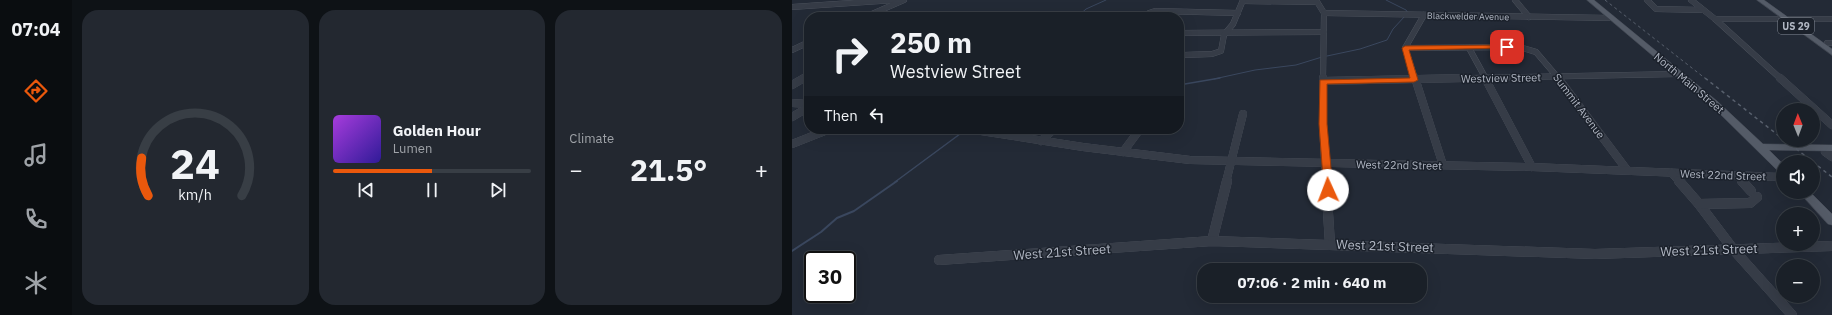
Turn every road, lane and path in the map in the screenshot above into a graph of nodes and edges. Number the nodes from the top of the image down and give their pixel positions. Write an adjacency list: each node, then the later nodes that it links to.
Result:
1 (895, 0): 11 (street)
2 (904, 0): 13 (street)
3 (1515, 0): 18 (street)
4 (1590, 0): 19 (main road, North Main Street)
5 (1647, 0): 12 (street)
6 (1691, 0): 12 (street)
7 (1760, 0): 21 (main road, US 29)
8 (1766, 0): 21 (main road, US 29)
9 (1243, 1): 10 (street); 15 (street)
10 (1316, 1): 16 (street)
11 (792, 7)
12 (1703, 10): 20 (street)
13 (876, 12)
14 (1184, 12): 15 (street)
15 (1238, 13): 25 (street)
16 (1324, 13): 17 (street, Blackwelder Avenue); 23 (street)
17 (1424, 15): 18 (street, Blackwelder Avenue); 28 (street)
18 (1529, 17): 19 (street, Blackwelder Avenue)
19 (1611, 18): 34 (main road, North Main Street)
20 (1714, 19): 21 (street); 46 (street)
21 (1790, 19): 22 (street); 27 (main road, US 29); 32 (main road, US 29)
22 (1832, 19)
23 (1324, 32): 25 (street); 39 (street)
24 (1184, 33): 25 (street)
25 (1227, 33): 33 (street)
26 (804, 44): 30 (street)
27 (1830, 44)
28 (1405, 48): 29 (street, Summit Avenue); 38 (street)
29 (1469, 48): 35 (street, Summit Avenue); 37 (street)
30 (792, 50): 31 (street)
31 (804, 50)
32 (1832, 53)
33 (1184, 55)
34 (1678, 74): 35 (street, Westview Street); 53 (main road, North Main Street)
35 (1557, 77): 37 (street, Westview Street); 61 (street, Summit Avenue)
36 (804, 78): 40 (street)
37 (1485, 78): 38 (street, Westview Street); 60 (street)
38 (1414, 80): 39 (street, Westview Street); 59 (street)
39 (1323, 81): 58 (street)
40 (792, 85)
41 (792, 103): 42 (street)
42 (804, 104)
43 (804, 109): 45 (street)
44 (1242, 114): 56 (street)
45 (792, 117)
46 (1832, 124)
47 (817, 134): 52 (street)
48 (998, 134): 51 (street, West 22nd Street)
49 (1049, 134): 51 (street)
50 (1136, 134): 54 (street)
51 (1041, 141): 54 (street, West 22nd Street)
52 (792, 144)
53 (1764, 149): 55 (main road); 57 (main road, North Main Street)
54 (1123, 152): 56 (street, West 22nd Street)
55 (1830, 152)
56 (1231, 161): 58 (street, West 22nd Street); 68 (street)
57 (1776, 162)
58 (1327, 163): 59 (street, West 22nd Street); 69 (street)
59 (1443, 165): 60 (street, West 22nd Street)
60 (1532, 167): 61 (street, West 22nd Street)
61 (1627, 170): 62 (street, West 22nd Street)
62 (1672, 173): 63 (street, West 22nd Street); 66 (street)
63 (1737, 175): 64 (street, West 22nd Street); 66 (street)
64 (1776, 177)
65 (1811, 199): 67 (main road)
66 (1699, 204): 71 (street)
67 (1832, 221)
68 (1212, 241): 69 (street, West 21st Street); 72 (street, West 21st Street)
69 (1330, 244): 71 (street, West 21st Street)
70 (1832, 246): 71 (street, West 21st Street)
71 (1733, 249): 73 (street)
72 (939, 260)
73 (1792, 315)

